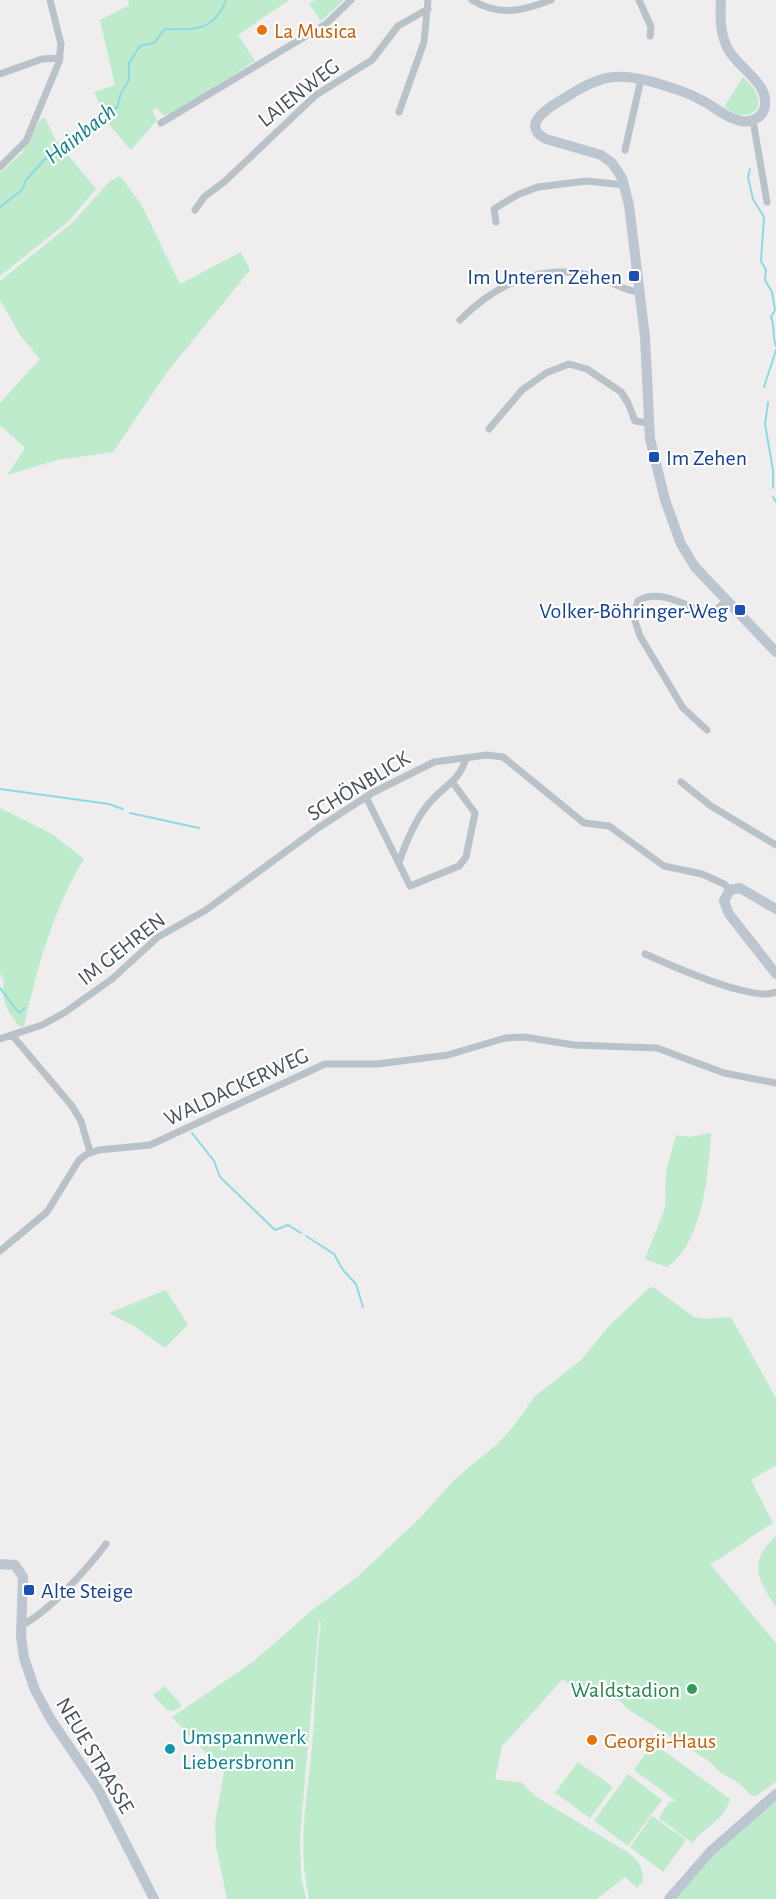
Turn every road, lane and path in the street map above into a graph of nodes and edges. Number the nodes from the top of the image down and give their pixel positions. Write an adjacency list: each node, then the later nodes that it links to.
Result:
1 (50, 0): 10 (street)
2 (351, 0): 15 (street)
3 (428, 0): 8 (street)
4 (472, 0): 5 (street)
5 (551, 0)
6 (639, 0): 9 (street)
7 (722, 0): 14 (street)
8 (428, 9): 13 (street); 20 (street, LAIENWEG)
9 (650, 36)
10 (60, 58): 11 (street); 17 (street)
11 (0, 74)
12 (642, 79): 14 (street); 16 (street); 18 (street)
13 (399, 112)
14 (753, 120): 19 (street)
15 (161, 123)
16 (625, 150)
17 (0, 167)
18 (625, 185): 21 (street); 22 (street)
19 (767, 202)
20 (195, 210)
21 (496, 222)
22 (640, 292): 23 (street); 24 (street)
23 (460, 320)
24 (649, 423): 25 (street); 26 (street)
25 (489, 429)
26 (726, 601): 27 (street); 28 (street)
27 (776, 651)
28 (707, 730)
29 (466, 758): 31 (street); 32 (street, SCHÖNBLICK); 36 (street, SCHÖNBLICK)
30 (681, 782): 33 (street)
31 (453, 783): 35 (street); 35 (street)
32 (366, 797): 34 (street, SCHÖNBLICK); 35 (street)
33 (776, 845)
34 (276, 859): 41 (street, IM GEHREN)
35 (399, 862)
36 (730, 890): 37 (street); 39 (street)
37 (776, 909)
38 (645, 954): 40 (street)
39 (776, 974)
40 (776, 992)
41 (12, 1035): 42 (street, IM GEHREN); 44 (street)
42 (0, 1039)
43 (776, 1083): 44 (street, WALDACKERWEG)
44 (90, 1152): 45 (street)
45 (0, 1251)
46 (106, 1544): 48 (street)
47 (0, 1564): 48 (street, NEUE STRASSE)
48 (20, 1626): 50 (street, NEUE STRASSE)
49 (776, 1794): 51 (street)
50 (154, 1899)
51 (669, 1899)

